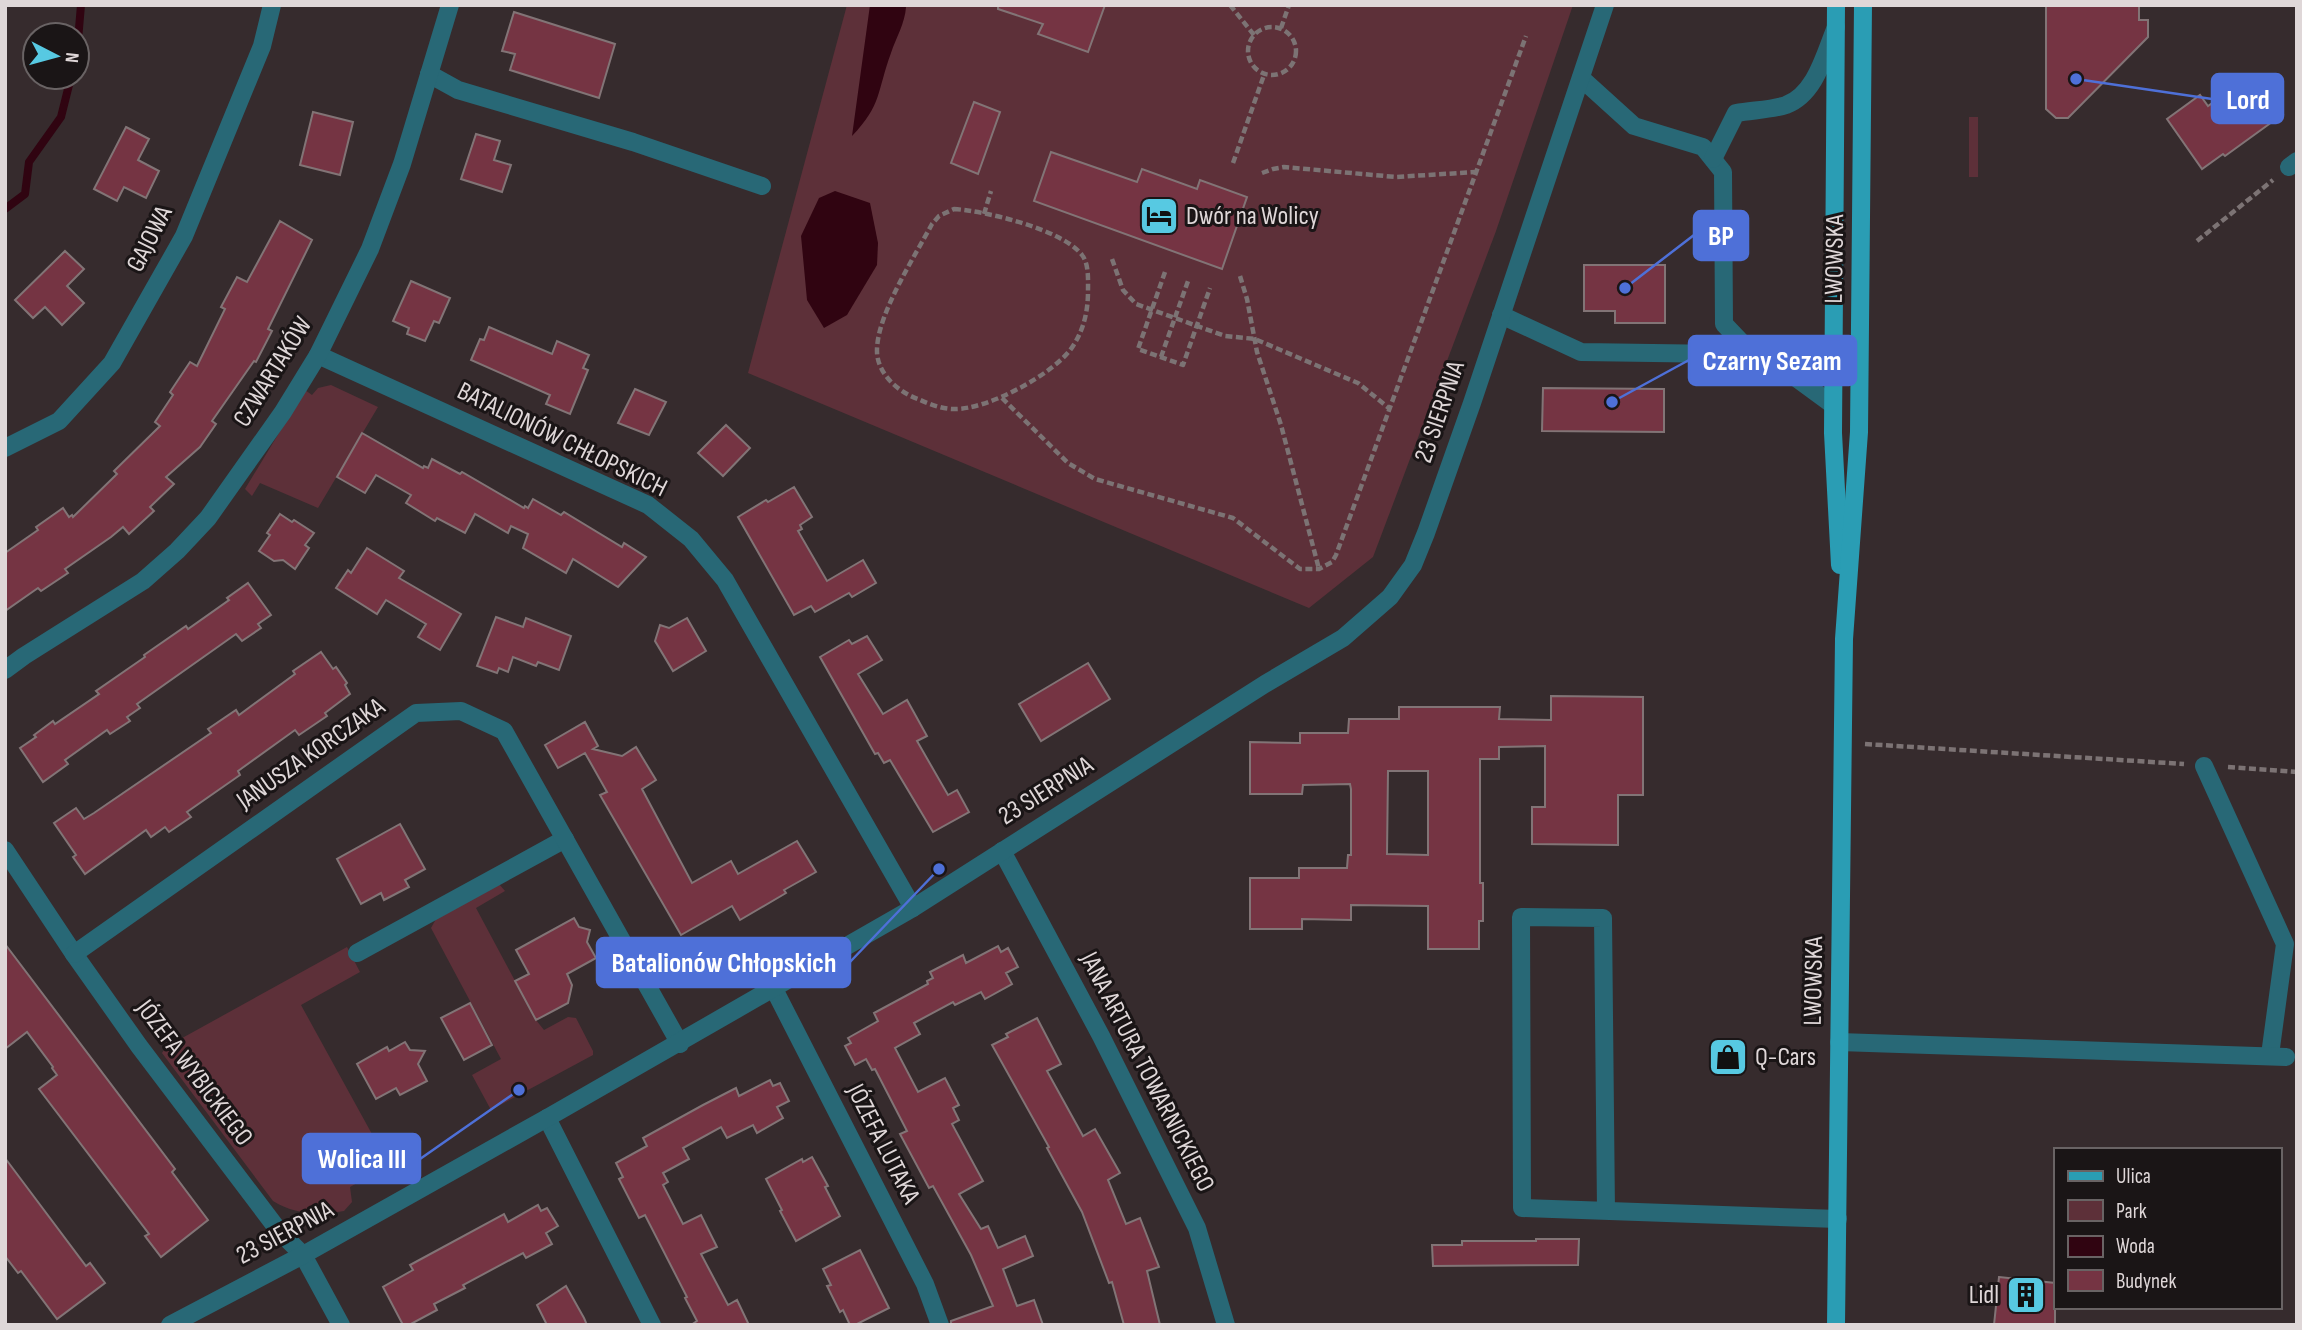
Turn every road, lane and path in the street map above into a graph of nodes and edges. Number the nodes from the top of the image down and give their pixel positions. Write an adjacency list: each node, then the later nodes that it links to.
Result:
1 (272, 5): 40 (street, GAJOWA)
2 (450, 5): 12 (street, CZWARTAKÓW)
3 (1230, 5): 10 (path)
4 (1289, 5): 9 (path)
5 (1605, 5): 14 (street, 23 SIERPNIA)
6 (1836, 5): 8 (main road, LWOWSKA)
7 (1863, 5): 42 (main road, LWOWSKA)
8 (1836, 27): 15 (street); 38 (main road, LWOWSKA)
9 (1281, 28): 10 (path); 13 (path)
10 (1254, 36): 13 (path)
11 (1526, 36): 18 (path)
12 (429, 74): 20 (street); 35 (street, CZWARTAKÓW)
13 (1264, 75): 16 (path)
14 (1581, 78): 15 (street); 30 (street, 23 SIERPNIA)
15 (1713, 159): 34 (street)
16 (1233, 163)
17 (2293, 164): 23 (path)
18 (1476, 172): 19 (path); 39 (path)
19 (1262, 173)
20 (762, 186)
21 (991, 191): 22 (path)
22 (984, 214): 37 (path); 37 (path)
23 (2197, 241)
24 (1112, 259): 29 (path)
25 (1165, 272): 29 (path)
26 (1241, 276): 33 (path)
27 (1188, 281): 31 (path)
28 (1210, 288): 32 (path)
29 (1151, 310): 31 (path); 36 (path)
30 (1501, 315): 34 (street); 49 (street, 23 SIERPNIA)
31 (1174, 318): 32 (path); 36 (path)
32 (1197, 326): 33 (path); 36 (path)
33 (1255, 339): 39 (path); 41 (path)
34 (1744, 345): 38 (street)
35 (318, 355): 43 (street, CZWARTAKÓW); 50 (street, BATALIONÓW CHŁOPSKICH)
36 (1161, 357)
37 (1002, 398): 41 (path)
38 (1833, 405): 42 (main road, LWOWSKA)
39 (1390, 409): 41 (path)
40 (5, 448)
41 (1319, 569)
42 (1844, 639): 44 (main road, LWOWSKA)
43 (5, 670)
44 (1843, 743): 45 (path); 54 (main road, LWOWSKA)
45 (2204, 765): 46 (path); 54 (street)
46 (2297, 772)
47 (565, 839): 51 (street); 52 (street, JANUSZA KORCZAKA); 55 (street, JANUSZA KORCZAKA)
48 (5, 850): 52 (street, JÓZEFA WYBICKIEGO)
49 (1002, 851): 50 (street, 23 SIERPNIA); 64 (street, JANA ARTURA TOWARNICKIEGO)
50 (913, 908): 53 (street, 23 SIERPNIA)
51 (357, 953)
52 (74, 954): 59 (street, JÓZEFA WYBICKIEGO)
53 (774, 989): 55 (street, 23 SIERPNIA); 63 (street, JÓZEFA LUTAKA)
54 (1839, 1042): 58 (main road, LWOWSKA)
55 (680, 1044): 56 (street, 23 SIERPNIA)
56 (547, 1118): 59 (street, 23 SIERPNIA); 62 (street)
57 (1606, 1211): 57 (street); 58 (street)
58 (1838, 1219): 65 (main road, LWOWSKA)
59 (303, 1255): 60 (street, 23 SIERPNIA); 61 (street, JÓZEFA WYBICKIEGO)
60 (170, 1325)
61 (341, 1325)
62 (652, 1325)
63 (940, 1325)
64 (1226, 1325)
65 (1836, 1325)

